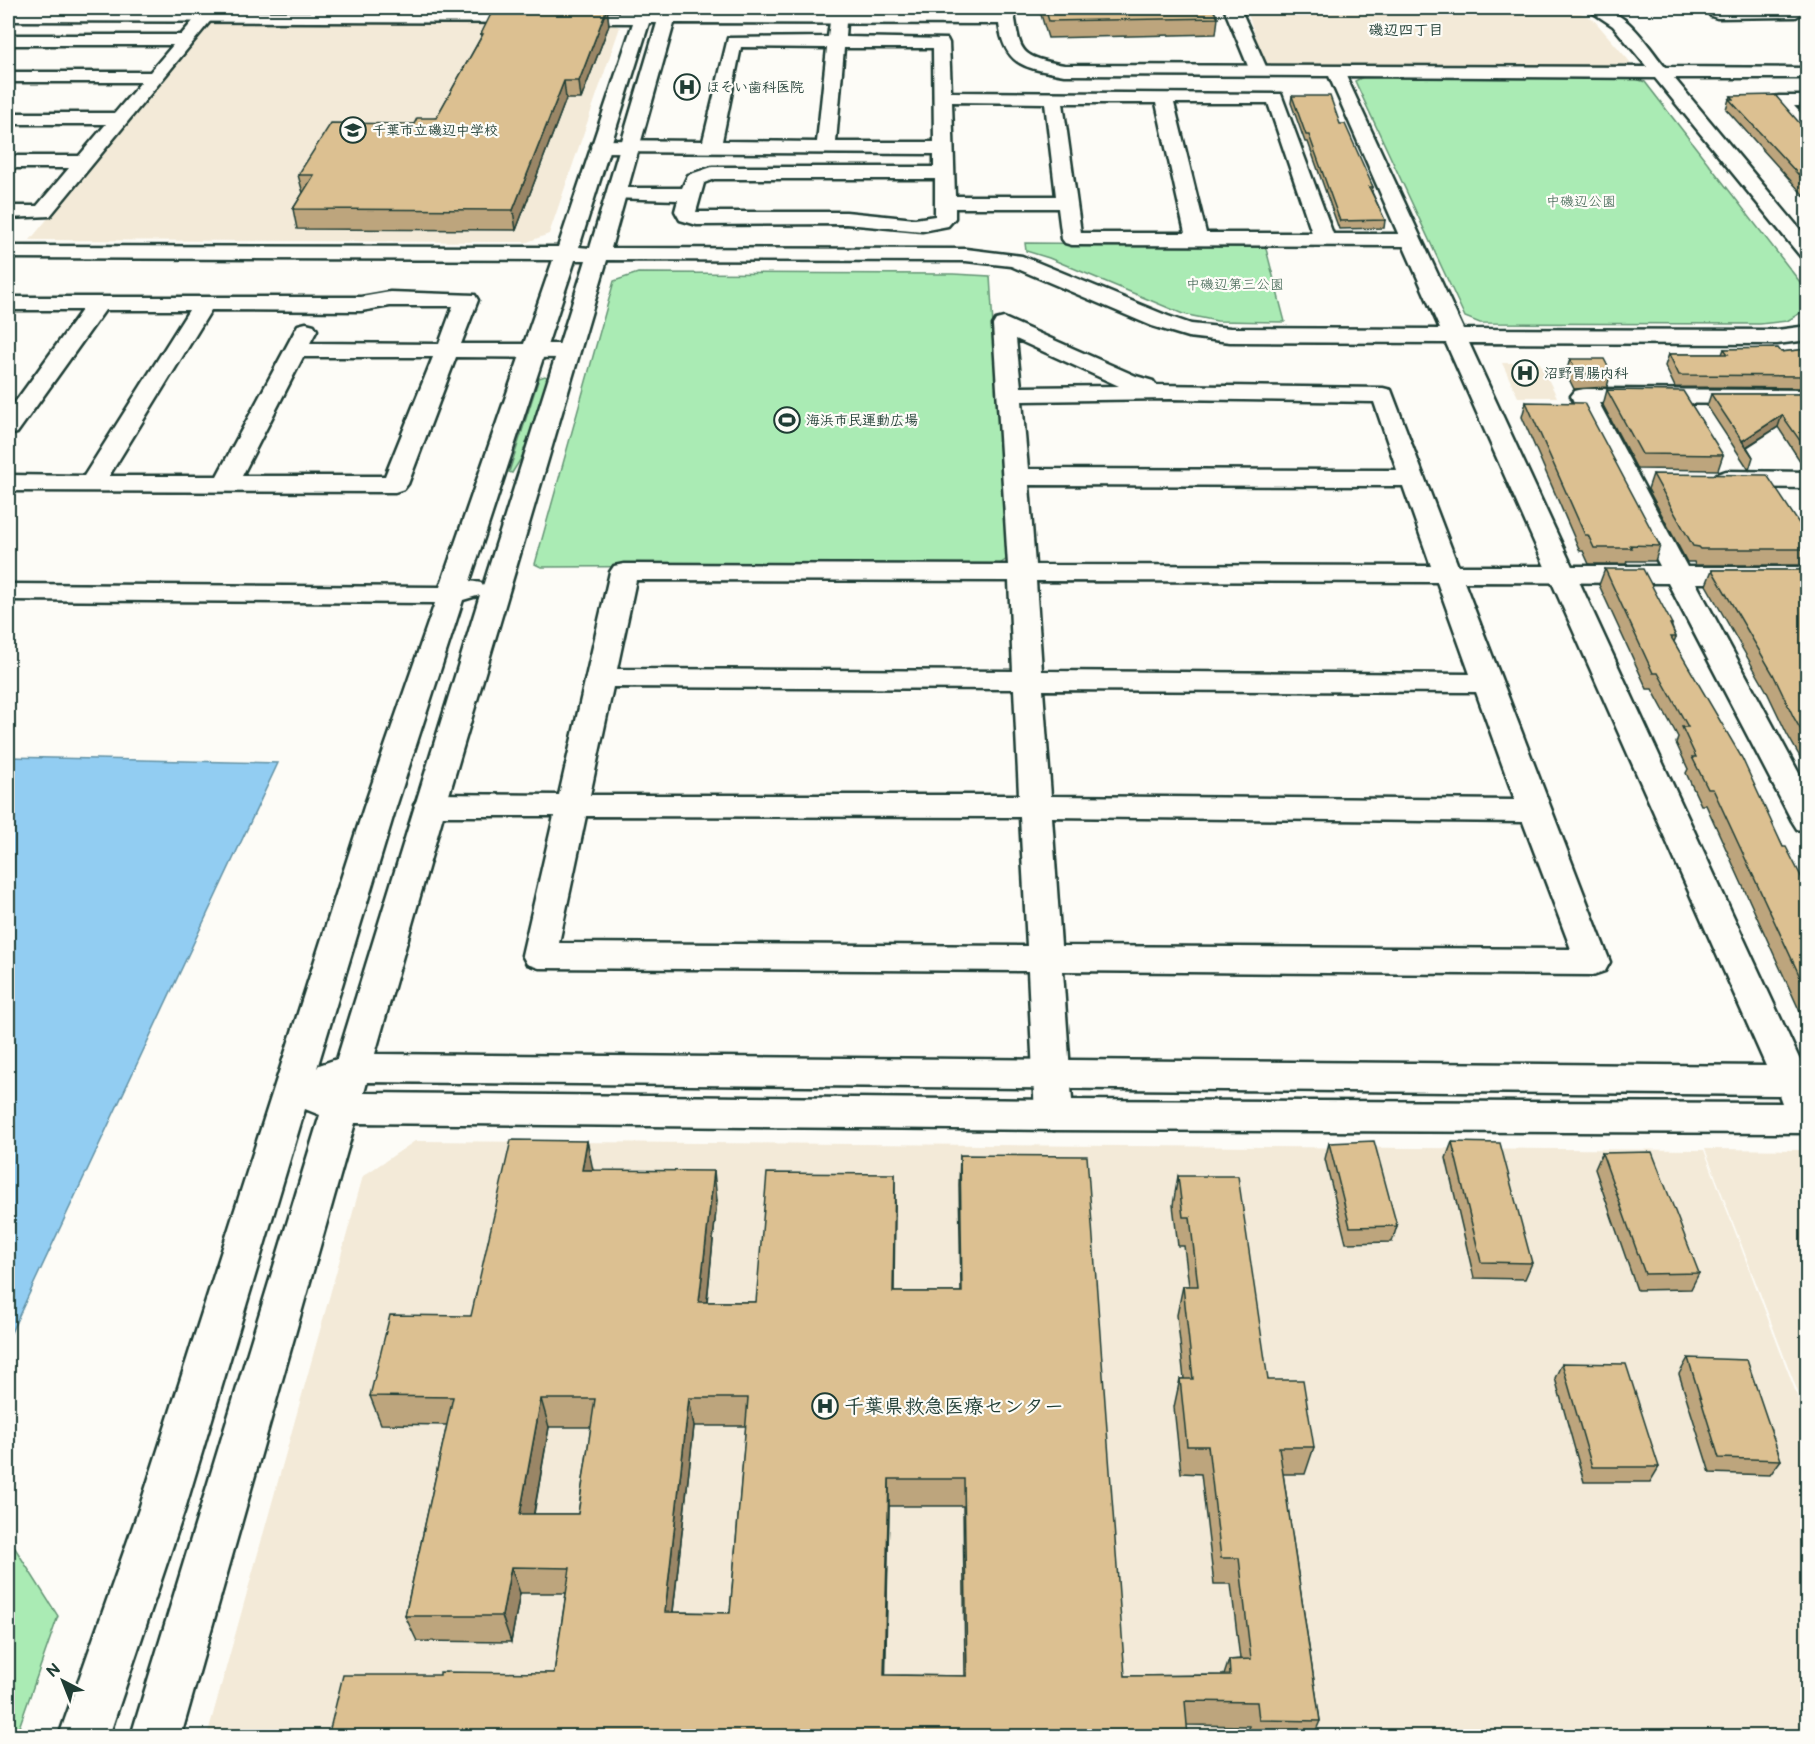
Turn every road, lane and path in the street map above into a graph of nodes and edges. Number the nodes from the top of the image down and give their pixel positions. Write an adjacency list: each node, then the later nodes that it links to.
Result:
1 (1232, 8): 14 (street)
2 (1594, 8): 16 (street)
3 (1712, 8): 7 (street)
4 (306, 12): 5 (street); 9 (street)
5 (657, 13): 10 (street); 27 (street)
6 (1006, 13): 10 (street); 14 (street)
7 (1799, 13)
8 (8, 16): 9 (street)
9 (206, 16): 12 (street)
10 (839, 18): 13 (street)
11 (8, 40): 12 (street)
12 (184, 40): 19 (street)
13 (836, 42): 20 (street); 28 (street); 29 (street)
14 (1259, 71): 15 (street)
15 (1335, 71): 16 (street); 41 (street)
16 (1660, 72): 17 (street); 44 (street)
17 (1808, 73)
18 (8, 77): 19 (street)
19 (156, 77): 25 (street)
20 (943, 97): 21 (street); 30 (street)
21 (1053, 98): 22 (street); 37 (street)
22 (1164, 98): 39 (street); 40 (street)
23 (1808, 101): 26 (street)
24 (8, 118): 25 (street)
25 (122, 119): 32 (street)
26 (1808, 132)
27 (615, 146): 28 (street); 34 (street); 43 (street)
28 (711, 147): 29 (street)
29 (826, 148): 30 (street)
30 (944, 148): 33 (street)
31 (8, 162): 32 (street)
32 (85, 162): 38 (street)
33 (944, 173): 35 (street); 36 (street)
34 (616, 194): 35 (street); 43 (street)
35 (690, 194): 36 (street)
36 (945, 202): 37 (street)
37 (1066, 202): 39 (street)
38 (8, 212)
39 (1197, 240): 40 (street)
40 (1325, 240): 41 (street)
41 (1410, 240): 50 (street)
42 (8, 252): 43 (street)
43 (582, 254): 50 (street); 53 (street); 54 (street)
44 (1808, 254)
45 (8, 303): 46 (street)
46 (98, 304): 47 (street); 60 (street)
47 (204, 304): 48 (street); 68 (street)
48 (320, 304): 51 (street); 52 (street)
49 (1808, 333): 50 (street)
50 (1456, 336): 73 (street)
51 (296, 350): 52 (street); 69 (street)
52 (448, 350): 53 (street); 69 (street)
53 (532, 351): 54 (street); 77 (street)
54 (567, 351): 76 (street)
55 (1170, 392): 56 (street); 56 (street); 63 (street)
56 (1010, 394): 62 (street)
57 (1686, 396): 58 (street); 59 (street); 74 (street)
58 (1808, 397)
59 (1704, 424)
60 (8, 428)
61 (1721, 452): 65 (street)
62 (1016, 477): 63 (street); 71 (street)
63 (1413, 478): 72 (street)
64 (1705, 479): 65 (street)
65 (1739, 479): 66 (street)
66 (1808, 480)
67 (8, 483): 68 (street)
68 (93, 483): 69 (street)
69 (225, 484)
70 (8, 571): 77 (street)
71 (1022, 573): 72 (street); 79 (street); 80 (street)
72 (1447, 573): 73 (street); 81 (street)
73 (1560, 574): 74 (street); 90 (street)
74 (1677, 575): 75 (street); 86 (street)
75 (1808, 575)
76 (496, 583): 77 (street); 82 (street)
77 (456, 584): 78 (street); 91 (street)
78 (8, 592)
79 (602, 678): 80 (street); 83 (street)
80 (1028, 680): 81 (street); 84 (street)
81 (1488, 683): 85 (street)
82 (430, 805): 83 (street); 88 (street)
83 (572, 806): 84 (street); 87 (street)
84 (1036, 806): 85 (street); 87 (street)
85 (1534, 811): 87 (street)
86 (1808, 821)
87 (1044, 958): 89 (street)
88 (352, 1068): 89 (street); 91 (street); 92 (street)
89 (1051, 1076): 90 (street); 93 (street)
90 (1799, 1081): 94 (street)
91 (293, 1088): 92 (street); 95 (street)
92 (340, 1108): 93 (street); 96 (street)
93 (1054, 1115): 94 (street)
94 (1807, 1118)
95 (84, 1737)
96 (156, 1737)

